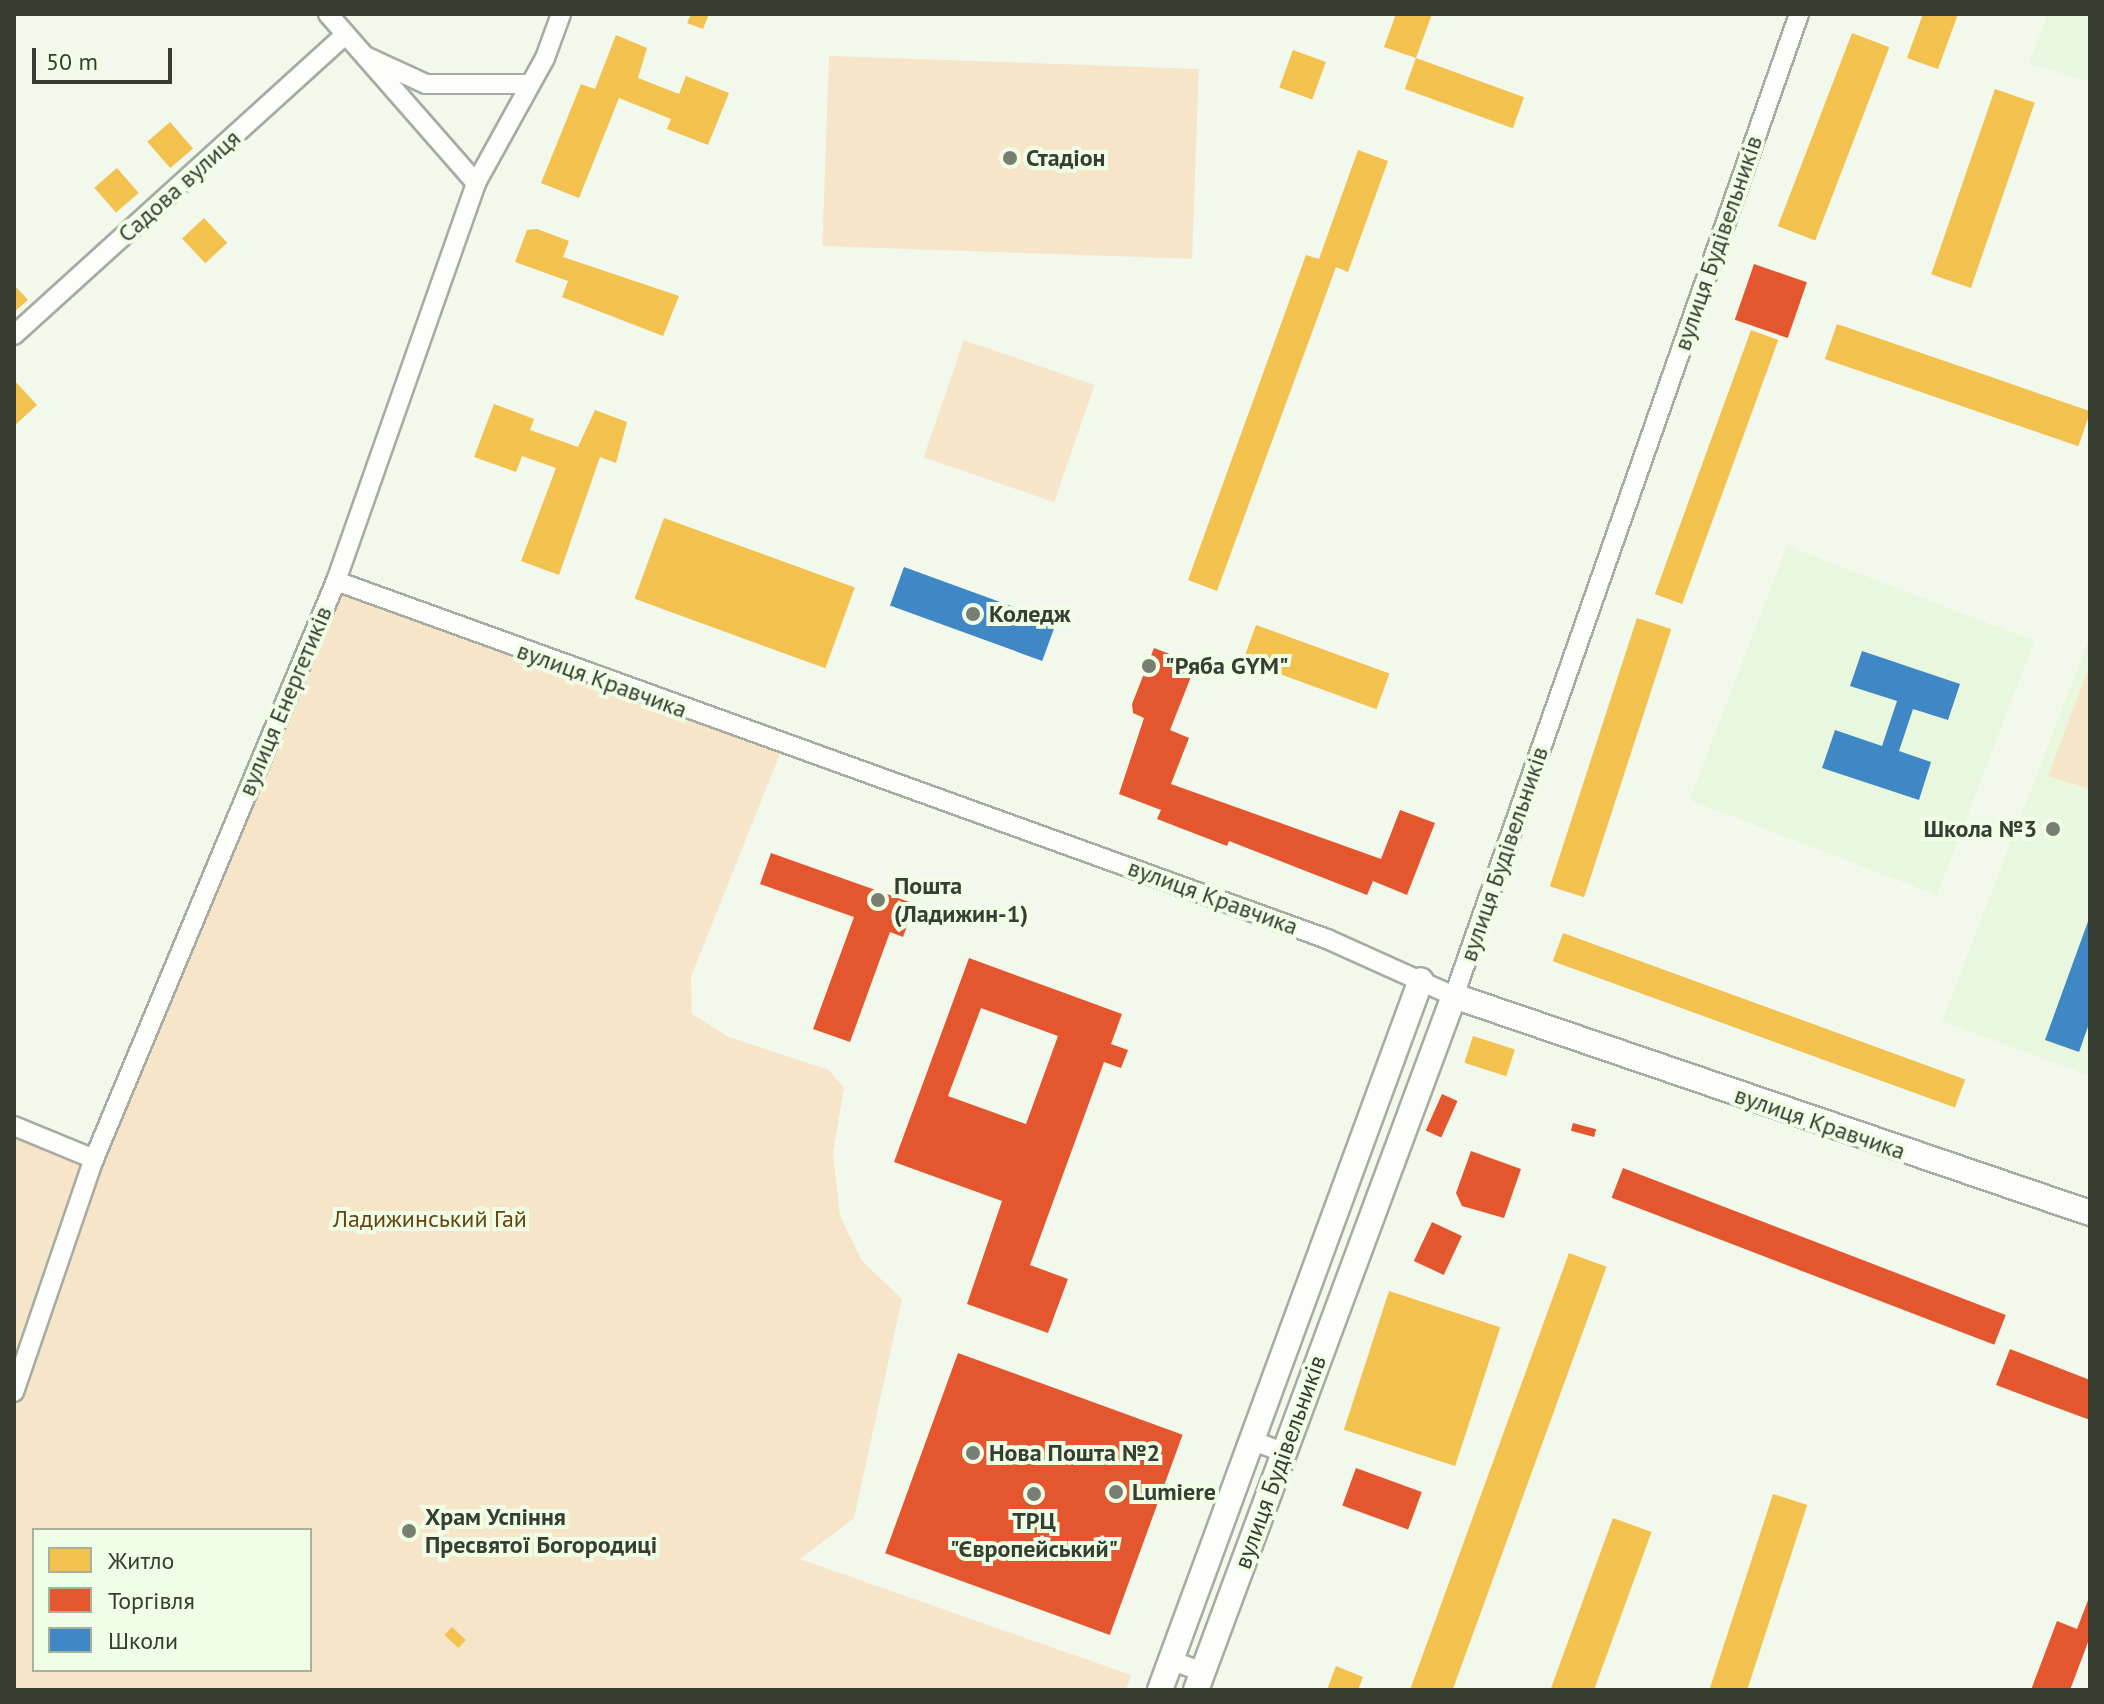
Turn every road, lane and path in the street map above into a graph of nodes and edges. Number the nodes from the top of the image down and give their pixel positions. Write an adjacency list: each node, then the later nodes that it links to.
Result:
1 (328, 14): 4 (street)
2 (561, 14): 6 (street, вулиця Енергетиків)
3 (1799, 14): 11 (street, вулиця Будівельників)
4 (343, 37): 5 (street); 8 (street, Садова вулиця)
5 (358, 53): 6 (street); 7 (street)
6 (528, 84): 7 (street, вулиця Енергетиків)
7 (476, 183): 9 (street, вулиця Енергетиків)
8 (14, 335)
9 (336, 581): 10 (street, вулиця Кравчика); 13 (street, вулиця Енергетиків)
10 (1421, 980): 11 (street, вулиця Кравчика); 16 (street)
11 (1454, 996): 14 (street, вулиця Кравчика); 17 (street, вулиця Будівельників)
12 (14, 1126): 13 (street)
13 (94, 1159): 15 (street, вулиця Енергетиків)
14 (2090, 1213)
15 (14, 1392)
16 (1251, 1440): 17 (street); 18 (street)
17 (1283, 1452): 19 (street, вулиця Будівельників)
18 (1170, 1660): 19 (street); 20 (street)
19 (1199, 1681)
20 (1160, 1690)

